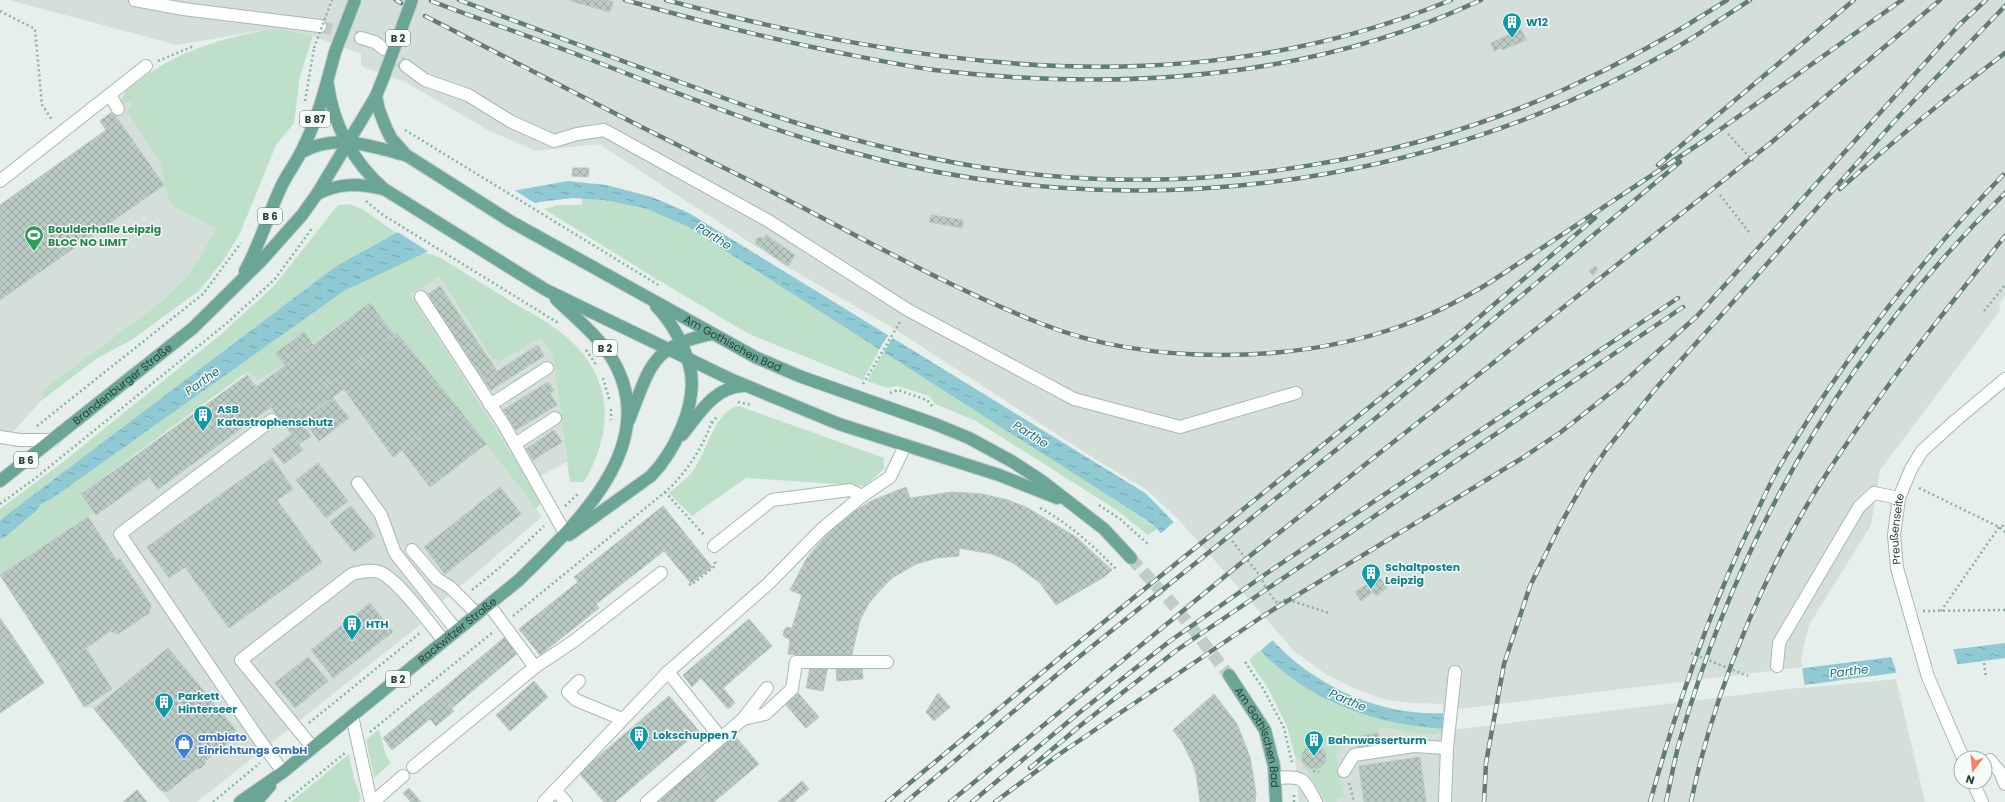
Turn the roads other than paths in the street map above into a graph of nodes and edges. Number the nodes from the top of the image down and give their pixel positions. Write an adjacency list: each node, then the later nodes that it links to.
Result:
1 (135, 0): 4 (street)
2 (355, 0): 9 (main road, Brandenburger Straße / B 2, bridge)
3 (412, 0): 11 (main road, Brandenburger Straße / B 2, bridge)
4 (320, 26)
5 (361, 38): 6 (street)
6 (384, 49)
7 (146, 66): 10 (street)
8 (406, 66): 30 (street)
9 (328, 85): 13 (main road, Am Gothischen Bad / B 2); 14 (main road, Brandenburger Straße / B 87)
10 (110, 95): 12 (street); 16 (street)
11 (376, 96): 13 (main road, Brandenburger Straße); 15 (main road, Am Gothischen Bad / B 2)
12 (118, 109)
13 (347, 142): 14 (main road, Brandenburger Straße / B 6); 15 (main road, Am Gothischen Bad / B 6); 17 (main road, Am Gothischen Bad / B 2); 18 (main road, Brandenburger Straße)
14 (302, 152): 19 (main road, Brandenburger Straße / B 6)
15 (406, 155): 22 (main road, Am Gothischen Bad / B 2)
16 (0, 181)
17 (384, 189): 18 (main road, Am Gothischen Bad); 20 (main road, Am Gothischen Bad / B 2)
18 (317, 194): 19 (main road, Brandenburger Straße / B 6)
19 (240, 281): 36 (main road, Brandenburger Straße / B 6)
20 (546, 290): 25 (main road, Am Gothischen Bad); 34 (main road, Rackwitzer Straße / B 2)
21 (421, 297): 31 (street)
22 (646, 297): 23 (main road, Am Gothischen Bad); 24 (main road, B 2)
23 (712, 334): 24 (main road); 44 (main road, Am Gothischen Bad)
24 (680, 342): 25 (main road); 26 (main road, B 2)
25 (667, 349): 26 (main road, Am Gothischen Bad); 34 (main road)
26 (686, 358): 29 (main road, Am Gothischen Bad); 37 (main road, Rackwitzer Straße / B 2)
27 (546, 368): 31 (street)
28 (2005, 379): 43 (street, Preußenseite)
29 (744, 386): 37 (main road); 39 (main road, Am Gothischen Bad)
30 (1296, 393)
31 (490, 404): 38 (street)
32 (555, 418): 38 (street)
33 (272, 420): 74 (street)
34 (627, 427): 45 (main road, Rackwitzer Straße / B 2)
35 (0, 437): 36 (street)
36 (53, 440): 40 (main road, Brandenburger Straße / B 6)
37 (677, 442): 46 (main road, Rackwitzer Straße / B 2)
38 (514, 444): 45 (street)
39 (905, 446): 42 (street); 44 (main road, Am Gothischen Bad)
40 (0, 481)
41 (358, 484): 53 (street)
42 (862, 496): 47 (street); 58 (street)
43 (1899, 498): 56 (street); 69 (street, Preußenseite)
44 (1072, 504): 49 (main road, Am Gothischen Bad)
45 (565, 533): 46 (main road, Rackwitzer Straße / B 2)
46 (554, 545): 51 (main road, Rackwitzer Straße / B 2)
47 (714, 546)
48 (412, 550): 52 (street)
49 (1131, 558)
50 (661, 572): 57 (street)
51 (489, 605): 52 (main road, Rackwitzer Straße / B 2); 57 (street)
52 (477, 614): 53 (main road, Rackwitzer Straße / B 2)
53 (457, 631): 54 (main road, Rackwitzer Straße / B 2)
54 (444, 641): 63 (main road, Rackwitzer Straße / B 2); 67 (street)
55 (887, 662): 65 (street)
56 (1777, 666)
57 (535, 667): 71 (street)
58 (668, 672): 64 (street); 66 (street)
59 (1455, 672): 68 (street)
60 (1229, 675): 76 (main road, Am Gothischen Bad)
61 (579, 681): 64 (street)
62 (767, 688): 65 (street)
63 (352, 716): 67 (main road, Rackwitzer Straße / B 2); 82 (street)
64 (622, 719): 78 (street)
65 (743, 719): 66 (street)
66 (721, 738): 85 (street)
67 (313, 748): 74 (main road, Rackwitzer Straße / B 2)
68 (1448, 748): 73 (street); 88 (street)
69 (1960, 750)
70 (1993, 762): 72 (street)
71 (413, 767)
72 (2003, 769): 77 (street)
73 (1344, 770)
74 (283, 772): 80 (main road, Rackwitzer Straße / B 2); 81 (main road, Rackwitzer Straße / B 2)
75 (403, 776): 82 (street)
76 (1275, 778): 86 (main road, Am Gothischen Bad); 87 (street)
77 (2005, 784)
78 (555, 790): 83 (street); 84 (street)
79 (1977, 790): 89 (street)
80 (240, 802)
81 (256, 802)
82 (372, 802)
83 (544, 802)
84 (566, 802)
85 (647, 802)
86 (1276, 802)
87 (1316, 802)
88 (1445, 802)
89 (1982, 802)

